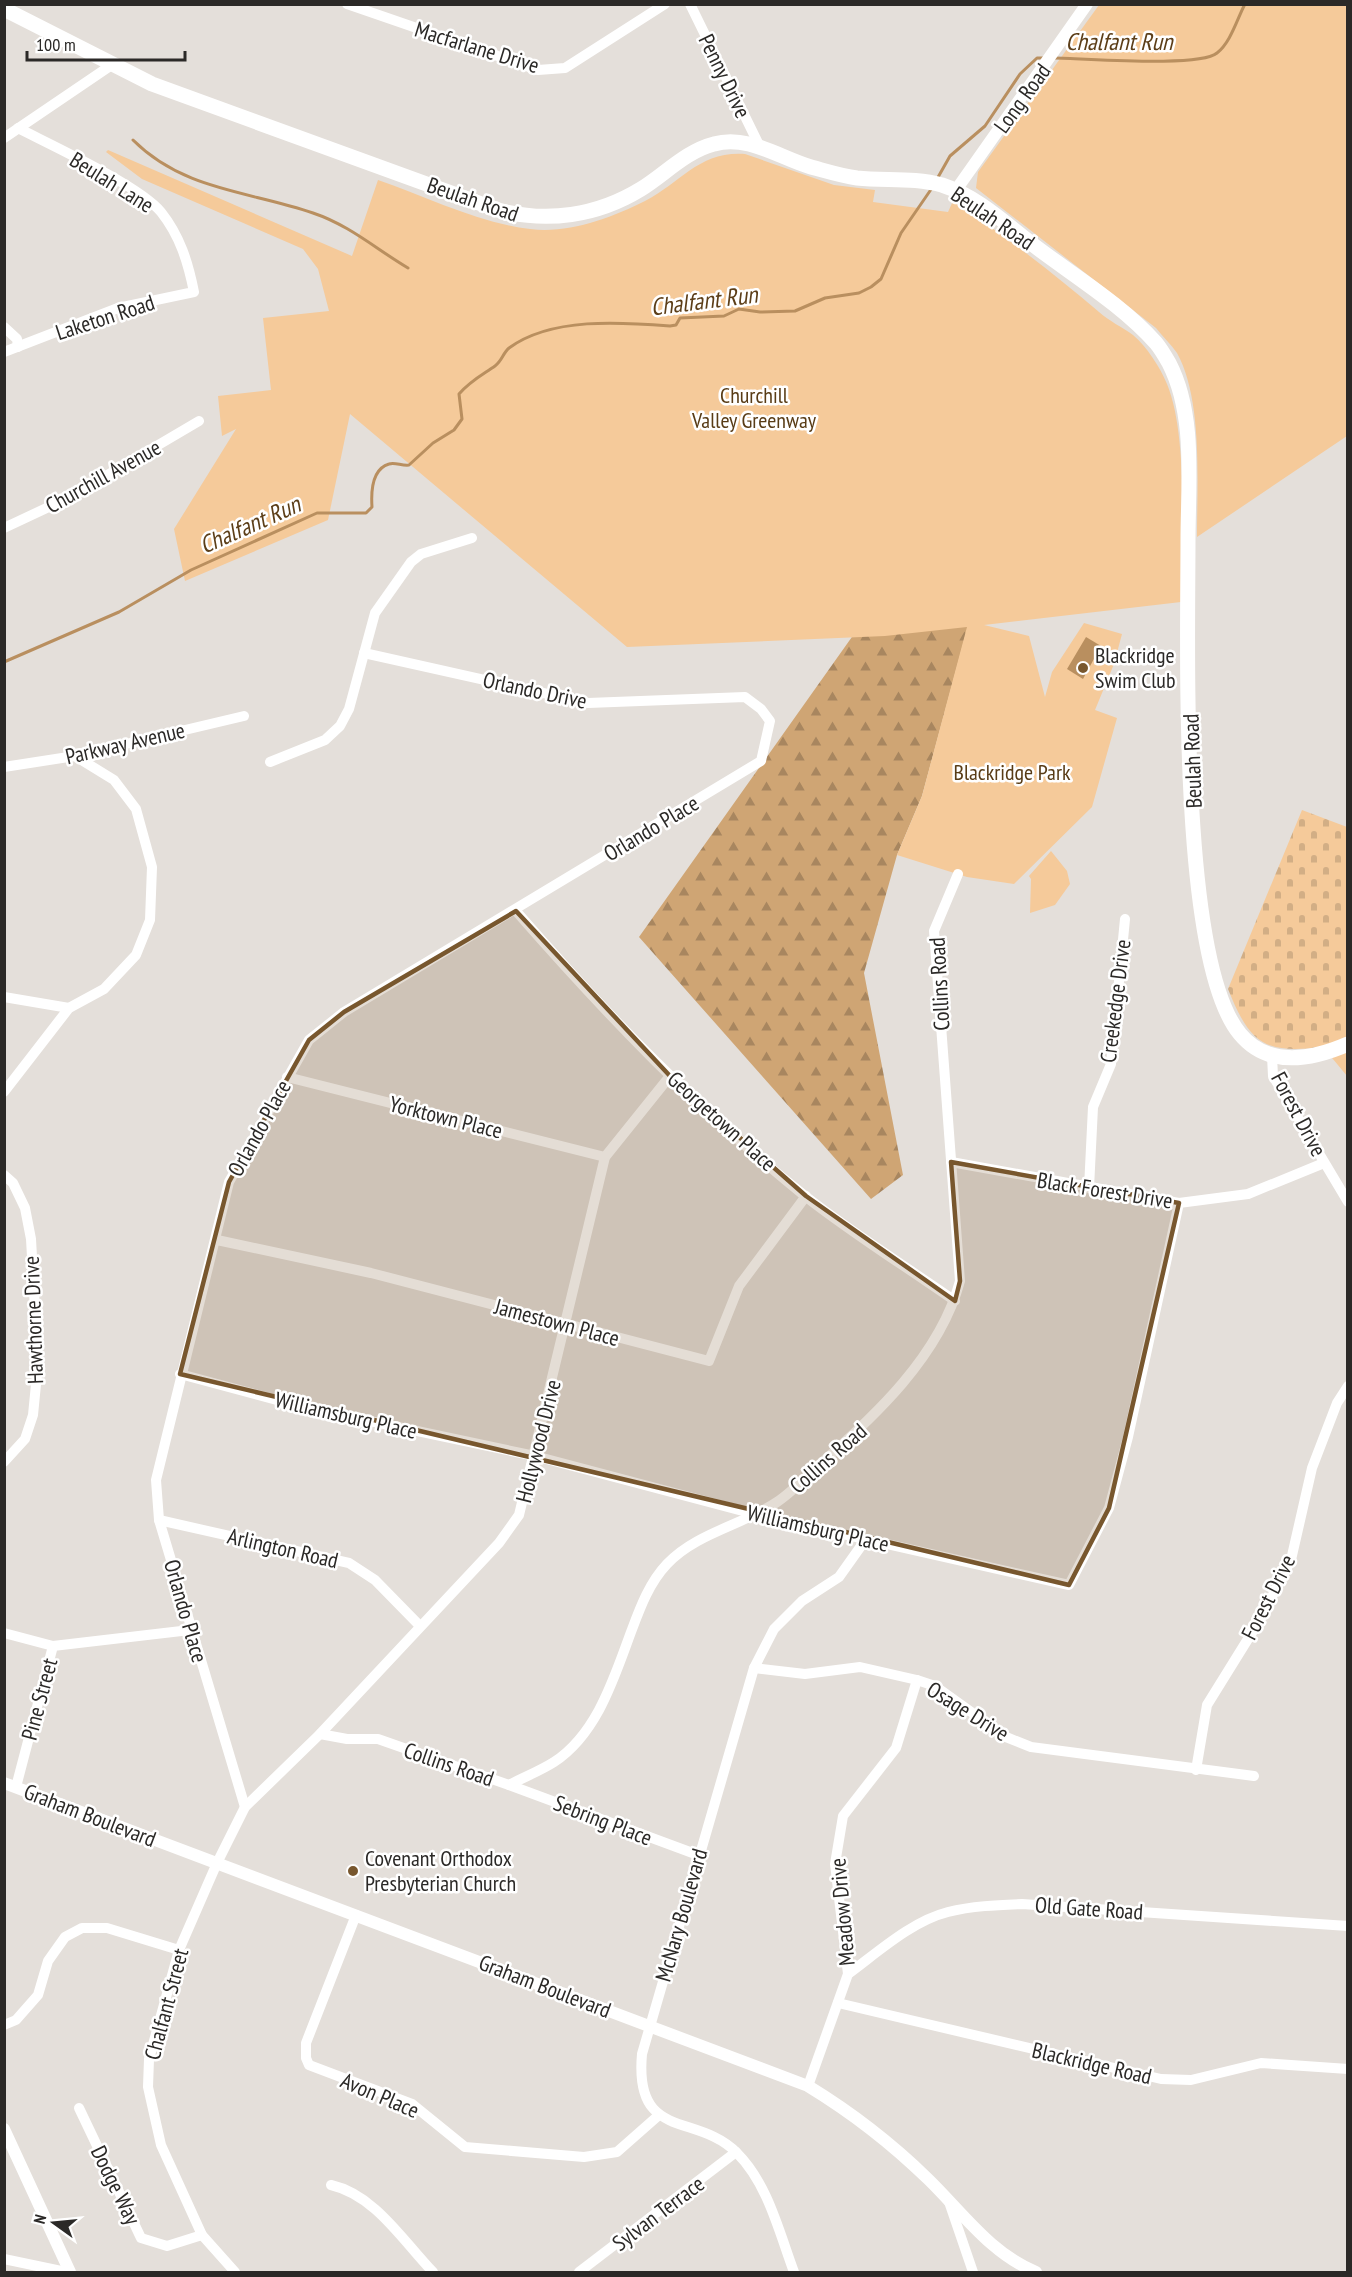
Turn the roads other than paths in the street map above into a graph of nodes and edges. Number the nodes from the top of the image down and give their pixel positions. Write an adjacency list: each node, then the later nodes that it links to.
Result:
1 (346, 4): 6 (street, Macfarlane Drive)
2 (665, 4): 6 (street, Macfarlane Drive)
3 (690, 4): 10 (street, Penny Drive)
4 (1087, 4): 11 (street, Long Road)
5 (4, 9): 7 (main road, Beulah Road)
6 (375, 9)
7 (113, 64): 8 (street); 10 (main road, Beulah Road)
8 (18, 128): 9 (street); 12 (street, Beulah Lane)
9 (4, 138)
10 (760, 147): 11 (main road, Beulah Road)
11 (951, 188): 31 (main road, Beulah Road)
12 (194, 292): 14 (street, Laketon Road)
13 (4, 327): 14 (street)
14 (18, 347): 15 (street, Laketon Road)
15 (4, 352)
16 (199, 421): 17 (street, Churchill Avenue)
17 (4, 528)
18 (472, 537): 19 (street)
19 (364, 652): 21 (street, Orlando Drive); 23 (street)
20 (244, 716): 22 (street, Parkway Avenue)
21 (770, 722): 26 (street, Orlando Place)
22 (75, 756): 24 (street, Parkway Avenue); 29 (street)
23 (270, 762)
24 (4, 767)
25 (958, 874): 36 (street, Collins Road)
26 (516, 911): 32 (street, Georgetown Place); 33 (street, Orlando Place)
27 (1125, 919): 39 (street, Creekedge Drive)
28 (4, 997): 29 (street)
29 (69, 1008): 34 (street)
30 (1347, 1044): 31 (main road, Beulah Road)
31 (1272, 1056): 37 (street, Forest Drive)
32 (670, 1076): 35 (street, Hollywood Drive); 40 (street, Georgetown Place)
33 (287, 1077): 35 (street, Yorktown Place); 43 (street, Orlando Place)
34 (4, 1092)
35 (605, 1157): 45 (street, Hollywood Drive)
36 (951, 1162): 39 (street, Black Forest Drive); 44 (street, Collins Road)
37 (1324, 1163): 41 (street, Forest Drive); 42 (street, Black Forest Drive)
38 (4, 1175): 49 (street, Hawthorne Drive)
39 (1089, 1188): 42 (street, Black Forest Drive)
40 (806, 1196): 44 (street, Georgetown Place); 45 (street, Jamestown Place)
41 (1347, 1202)
42 (1179, 1203): 52 (street, Williamsburg Place)
43 (217, 1240): 45 (street, Jamestown Place); 46 (street, Orlando Place)
44 (955, 1300): 50 (street, Collins Road)
45 (566, 1325): 48 (street, Hollywood Drive)
46 (180, 1374): 48 (street, Williamsburg Place); 51 (street, Orlando Place)
47 (1347, 1386): 60 (street, Forest Drive)
48 (535, 1456): 50 (street, Williamsburg Place); 53 (street, Hollywood Drive)
49 (4, 1462)
50 (754, 1514): 52 (street, Williamsburg Place); 63 (street, Collins Road)
51 (159, 1520): 53 (street, Arlington Road); 54 (street, Orlando Place)
52 (866, 1539): 57 (street, McNary Boulevard)
53 (420, 1626): 59 (street, Hollywood Drive)
54 (190, 1630): 56 (street); 64 (street, Orlando Place)
55 (4, 1633): 56 (street)
56 (53, 1646): 62 (street, Pine Street)
57 (754, 1668): 58 (street, Osage Drive); 65 (street, McNary Boulevard)
58 (917, 1680): 60 (street, Osage Drive); 70 (street, Meadow Drive)
59 (320, 1734): 63 (street, Collins Road); 64 (street, Hollywood Drive)
60 (1196, 1770): 61 (street, Osage Drive)
61 (1254, 1776)
62 (10, 1785): 66 (street, Graham Boulevard)
63 (509, 1785): 65 (street, Sebring Place)
64 (246, 1807): 66 (street, Hollywood Drive)
65 (698, 1855): 72 (street, McNary Boulevard)
66 (217, 1863): 67 (street, Graham Boulevard); 69 (street, Chalfant Street)
67 (356, 1915): 72 (street, Graham Boulevard); 77 (street, Avon Place)
68 (1347, 1926): 70 (street, Old Gate Road)
69 (179, 1950): 73 (street); 82 (street, Chalfant Street)
70 (848, 1974): 71 (street, Meadow Drive)
71 (838, 2003): 74 (street, Blackridge Road); 75 (street, Meadow Drive)
72 (649, 2024): 75 (street, Graham Boulevard); 77 (street, McNary Boulevard)
73 (4, 2025)
74 (1347, 2069)
75 (808, 2086): 81 (street, Graham Boulevard)
76 (79, 2108): 82 (street, Dodge Way)
77 (659, 2115): 79 (street)
78 (4, 2129): 84 (street)
79 (736, 2152): 87 (street, Sylvan Terrace); 88 (street)
80 (331, 2185): 86 (street)
81 (947, 2198): 89 (street); 90 (street, Graham Boulevard)
82 (202, 2235): 85 (street, Chalfant Street)
83 (4, 2259): 84 (street)
84 (68, 2272)
85 (235, 2272)
86 (433, 2272)
87 (579, 2272)
88 (794, 2272)
89 (973, 2272)
90 (1036, 2272)

